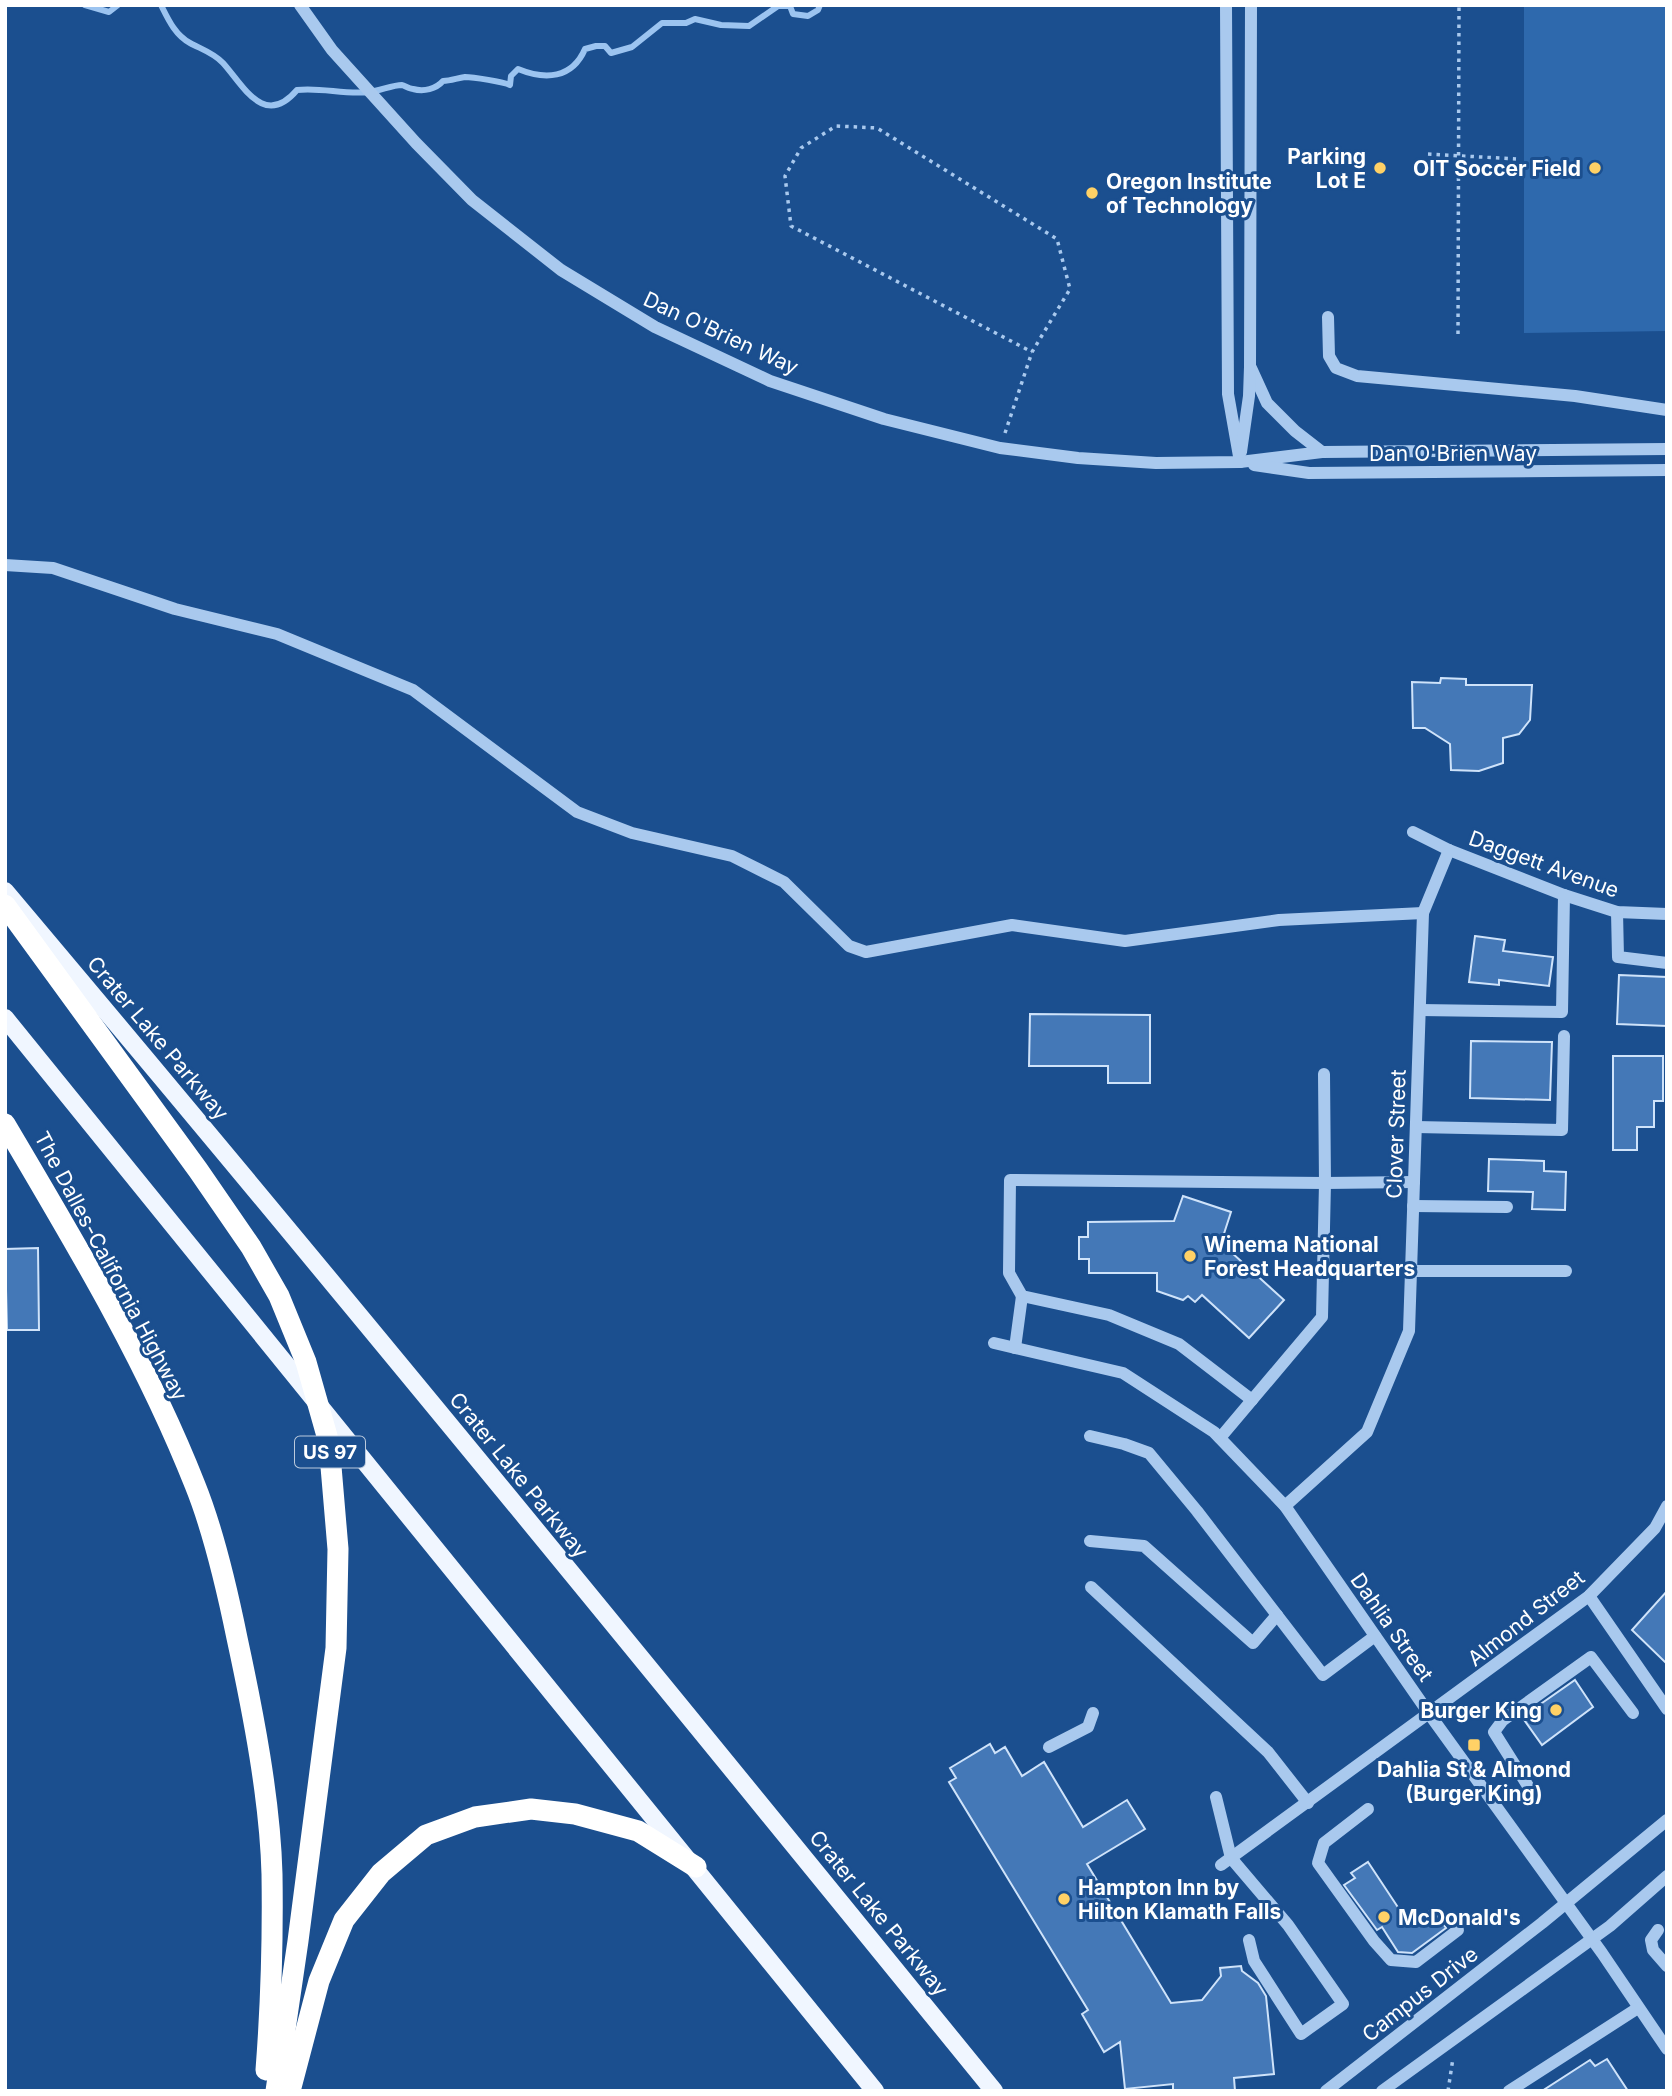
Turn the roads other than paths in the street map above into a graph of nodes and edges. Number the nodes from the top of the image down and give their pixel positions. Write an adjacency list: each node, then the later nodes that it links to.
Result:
1 (300, 5): 9 (street, Dan O'Brien Way)
2 (1226, 5): 9 (street)
3 (1251, 5): 5 (street)
4 (1328, 317): 6 (street)
5 (1250, 367): 8 (street); 9 (street)
6 (1667, 410)
7 (1667, 449): 8 (street, Dan O'Brien Way)
8 (1322, 452): 9 (street, Dan O'Brien Way)
9 (1240, 463): 10 (street, Dan O'Brien Way)
10 (1667, 471)
11 (5, 565): 18 (street)
12 (1413, 832): 13 (street, Daggett Avenue)
13 (1449, 850): 15 (street, Daggett Avenue); 18 (street, Clover Street)
14 (5, 891): 71 (main road, Crater Lake Parkway)
15 (1564, 895): 17 (street, Daggett Avenue); 21 (street)
16 (5, 905): 68 (highway, US 97)
17 (1618, 912): 19 (street, Daggett Avenue); 20 (street)
18 (1423, 913): 21 (street, Clover Street)
19 (1667, 914)
20 (1667, 963)
21 (1420, 1010): 26 (street, Clover Street)
22 (5, 1018): 57 (main road)
23 (1564, 1036): 26 (street)
24 (1324, 1074): 28 (street)
25 (5, 1124): 67 (highway, The Dalles-California Highway)
26 (1416, 1127): 27 (street, Clover Street)
27 (1414, 1182): 28 (street); 29 (street, Clover Street)
28 (1325, 1184): 33 (street); 36 (street)
29 (1413, 1206): 30 (street); 31 (street, Clover Street)
30 (1507, 1206)
31 (1411, 1271): 32 (street); 39 (street, Clover Street)
32 (1566, 1271)
33 (1022, 1296): 35 (street); 36 (street)
34 (994, 1343): 35 (street, Dahlia Street)
35 (1015, 1348): 38 (street, Dahlia Street)
36 (1252, 1400): 38 (street)
37 (1090, 1436): 44 (street)
38 (1220, 1438): 39 (street, Dahlia Street)
39 (1285, 1506): 45 (street, Dahlia Street)
40 (1667, 1506): 43 (street, Almond Street)
41 (1090, 1541): 44 (street)
42 (1091, 1587): 53 (street)
43 (1589, 1596): 46 (street); 49 (street, Almond Street)
44 (1277, 1615): 45 (street)
45 (1375, 1636): 49 (street, Dahlia Street)
46 (1667, 1709)
47 (1093, 1713): 50 (street)
48 (1633, 1713): 51 (street)
49 (1430, 1715): 53 (street, Almond Street); 59 (street, Dahlia Street)
50 (1048, 1747)
51 (1528, 1786)
52 (1216, 1797): 56 (street)
53 (1308, 1802): 56 (street, Almond Street)
54 (1368, 1809): 60 (street)
55 (1667, 1820): 59 (street, Campus Drive)
56 (1226, 1862): 63 (street)
57 (696, 1867): 69 (highway); 70 (main road)
58 (1667, 1876): 62 (street)
59 (1566, 1903): 62 (street, Dahlia Street); 72 (street, Campus Drive)
60 (1458, 1930)
61 (1658, 1930): 64 (street)
62 (1591, 1939): 65 (street, Dahlia Street); 73 (street)
63 (1250, 1940)
64 (1667, 1966)
65 (1638, 2008): 66 (street, Dahlia Street); 74 (street)
66 (1667, 2049)
67 (265, 2091)
68 (276, 2091)
69 (290, 2091)
70 (876, 2091)
71 (994, 2091)
72 (1326, 2091)
73 (1382, 2091)
74 (1509, 2091)

